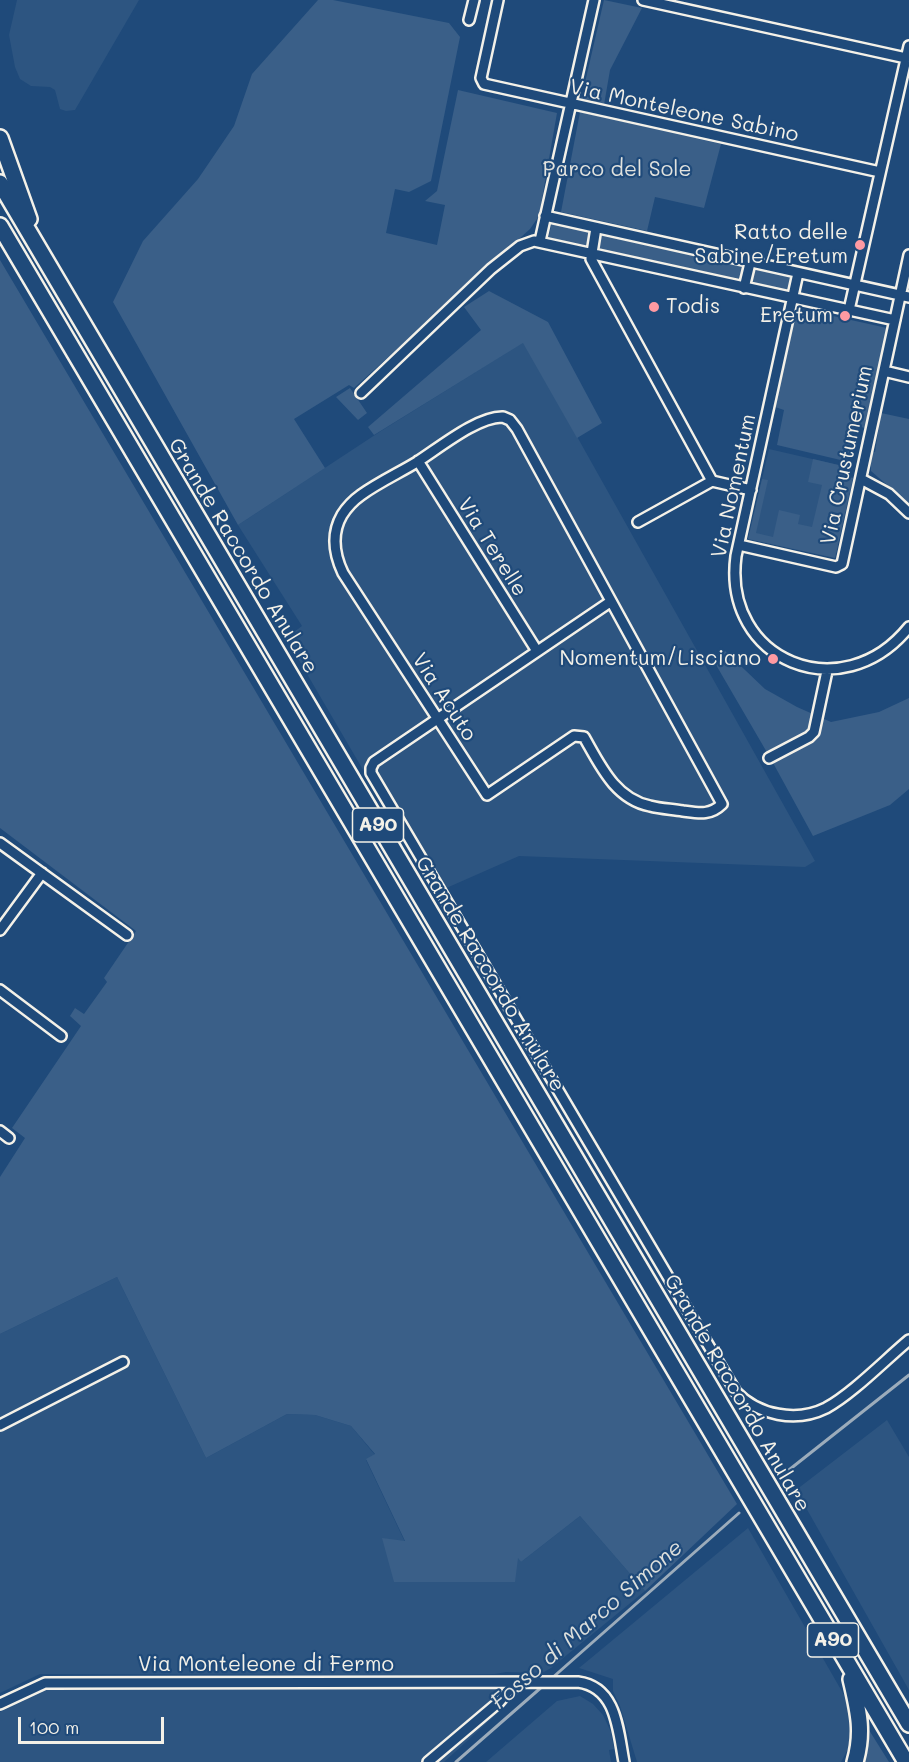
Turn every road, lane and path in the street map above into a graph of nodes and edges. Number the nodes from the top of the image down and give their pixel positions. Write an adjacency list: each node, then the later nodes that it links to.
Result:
1 (474, 0): 5 (street)
2 (498, 0): 8 (street, Via Monteleone Sabino)
3 (594, 0): 8 (street)
4 (643, 0): 7 (street)
5 (469, 20)
6 (909, 46): 7 (street)
7 (906, 58): 10 (street)
8 (570, 105): 10 (street, Via Monteleone Sabino); 12 (street)
9 (0, 138): 17 (highway)
10 (880, 172): 23 (street)
11 (0, 183): 17 (highway, Grande Raccordo Anulare / A90)
12 (545, 216): 14 (street); 15 (street)
13 (0, 226): 21 (highway, Grande Raccordo Anulare / A90)
14 (596, 228): 18 (street); 20 (street)
15 (540, 241): 18 (street); 31 (street)
16 (0, 244): 21 (highway)
17 (41, 253): 59 (highway, Grande Raccordo Anulare / A90)
18 (591, 253): 24 (street); 34 (street)
19 (909, 255): 25 (street, Via Crustumerium)
20 (750, 262): 22 (street); 24 (street)
21 (25, 269): 56 (highway, Grande Raccordo Anulare / A90)
22 (798, 273): 23 (street); 26 (street, Via Nomentum)
23 (855, 285): 25 (street); 27 (street)
24 (744, 288): 26 (street)
25 (904, 296): 28 (street, Via Crustumerium)
26 (793, 299): 27 (street); 35 (street, Via Nomentum)
27 (849, 310): 28 (street)
28 (895, 320): 29 (street, Via Crustumerium)
29 (884, 371): 30 (street); 33 (street, Via Crustumerium)
30 (909, 377)
31 (361, 393)
32 (418, 462): 39 (street, Via Acuto); 41 (street, Via Terelle); 43 (street, Via Acuto)
33 (861, 478): 36 (street); 38 (street, Via Crustumerium)
34 (712, 481): 35 (street); 37 (street)
35 (751, 490): 38 (street, Via Nomentum)
36 (909, 513)
37 (638, 522)
38 (738, 545): 42 (street, Via Nomentum)
39 (610, 602): 41 (street); 43 (street, Via Acuto)
40 (909, 627): 42 (street, Via Nomentum)
41 (537, 651): 43 (street)
42 (827, 670): 44 (street)
43 (438, 721): 53 (street)
44 (769, 758)
45 (0, 843): 46 (street)
46 (42, 873): 47 (street); 48 (street)
47 (0, 930)
48 (127, 935)
49 (0, 990): 50 (street)
50 (62, 1036)
51 (0, 1131): 52 (street)
52 (9, 1138)
53 (909, 1340)
54 (123, 1362): 55 (street)
55 (0, 1425)
56 (846, 1662): 62 (highway); 63 (highway, Grande Raccordo Anulare / A90)
57 (515, 1683): 58 (street, Via Monteleone di Fermo); 60 (street); 61 (street, Via Monteleone di Fermo)
58 (0, 1704)
59 (909, 1724)
60 (428, 1762)
61 (624, 1762)
62 (855, 1762)
63 (906, 1762)

